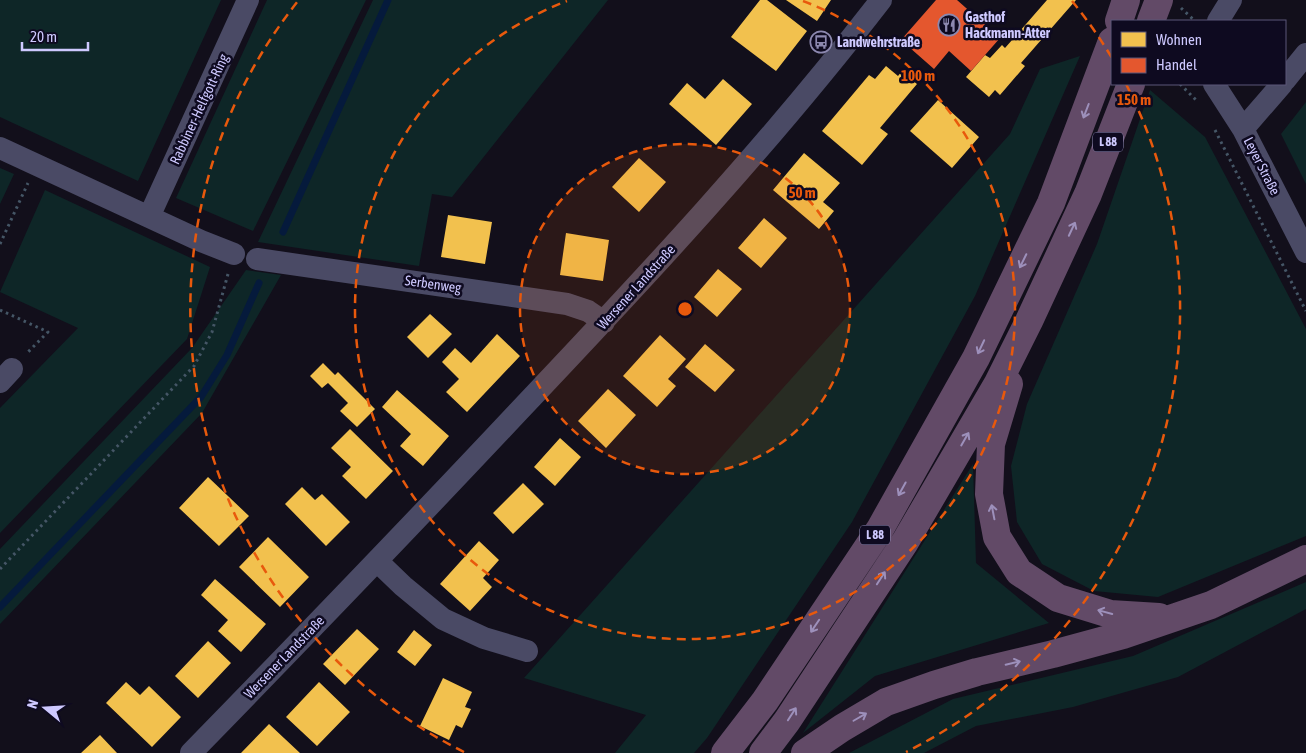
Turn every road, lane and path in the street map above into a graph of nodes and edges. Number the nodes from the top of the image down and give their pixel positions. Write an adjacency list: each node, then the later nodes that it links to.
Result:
1 (248, 0): 25 (street, Rabbiner-Helfgott-Ring)
2 (881, 0): 33 (street, Wersener Landstraße)
3 (1126, 0): 8 (highway, bridge)
4 (1140, 0): 10 (street)
5 (1159, 0): 9 (highway, bridge)
6 (1231, 0): 12 (street)
7 (1190, 15): 11 (path)
8 (1119, 20)
9 (1152, 20)
10 (1161, 20)
11 (1194, 20)
12 (1219, 20)
13 (1108, 53): 41 (highway, L 88, one-way to 41)
14 (1306, 54): 15 (street)
15 (1286, 79)
16 (1181, 85): 20 (path)
17 (1215, 85): 22 (street, Leyer Straße)
18 (1281, 85): 22 (street)
19 (1130, 87): 32 (highway, L 88, one-way to 19)
20 (1201, 106)
21 (1214, 129): 31 (path)
22 (1243, 129): 27 (street, Leyer Straße)
23 (0, 148): 24 (street)
24 (36, 165): 25 (street); 26 (path)
25 (149, 217): 28 (street)
26 (0, 244)
27 (1306, 252)
28 (234, 254): 37 (path)
29 (257, 259): 33 (street, Serbenweg)
30 (0, 310): 34 (path)
31 (1306, 312)
32 (1029, 321): 38 (highway, one-way to 32); 42 (highway, L 88, one-way to 32)
33 (604, 322): 36 (street, Wersener Landstraße)
34 (6, 375)
35 (1306, 559): 38 (highway)
36 (377, 561): 39 (street); 40 (street, Wersener Landstraße)
37 (0, 569)
38 (1170, 618): 43 (highway, one-way to 38)
39 (527, 651)
40 (191, 753)
41 (725, 753)
42 (763, 753)
43 (805, 753)

